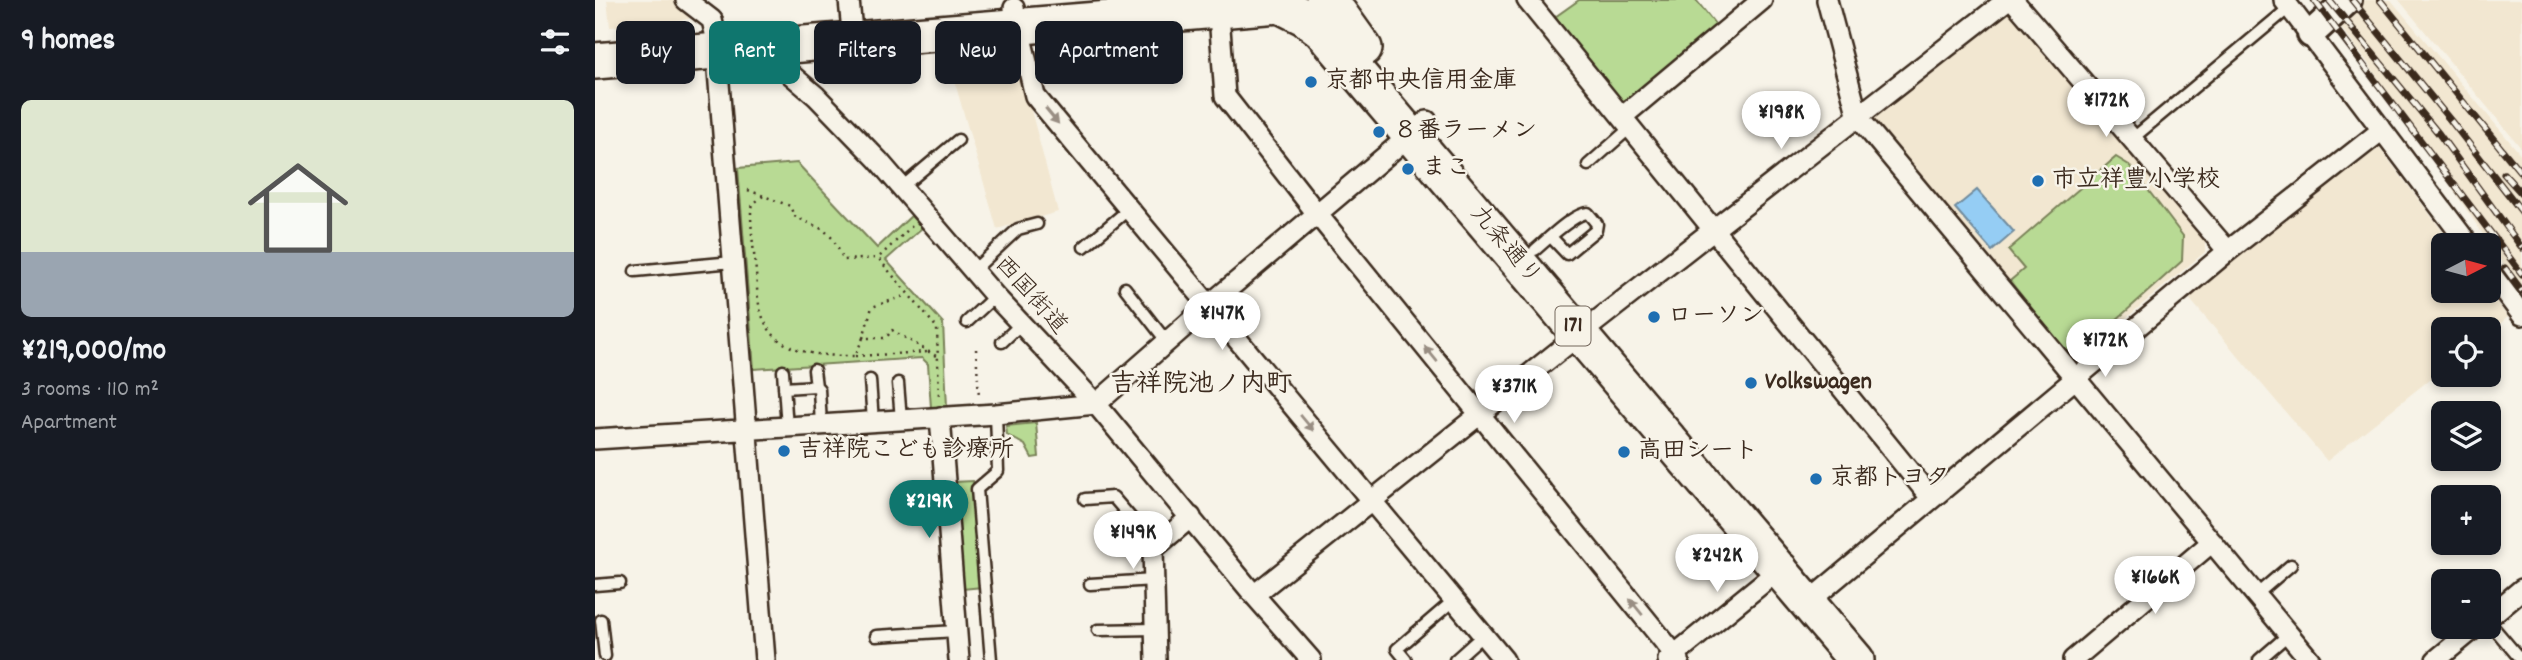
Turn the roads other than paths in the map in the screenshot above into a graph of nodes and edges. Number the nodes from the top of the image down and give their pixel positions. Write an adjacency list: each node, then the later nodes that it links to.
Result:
1 (686, 0): 13 (street)
2 (1142, 0): 12 (highway, 171)
3 (1324, 0): 25 (highway, 九条通り / 171)
4 (1527, 0): 24 (street)
5 (1762, 0): 24 (street)
6 (1826, 0): 23 (street)
7 (2348, 0): 15 (street)
8 (2003, 2): 23 (street); 27 (street)
9 (2287, 4): 15 (street); 27 (lane)
10 (1218, 5): 12 (highway, 171); 25 (highway, 九条通り / 171); 32 (street)
11 (850, 11): 12 (highway, 171); 14 (highway, 171)
12 (1016, 17): 19 (highway, 171); 31 (street, one-way to 31)
13 (712, 21)
14 (800, 23)
15 (2311, 34): 26 (street)
16 (709, 42): 17 (highway, 171)
17 (595, 43)
18 (709, 43): 20 (highway, 171)
19 (800, 43)
20 (595, 61)
21 (800, 82): 30 (street, 西国街道)
22 (719, 84): 39 (street)
23 (1858, 117): 34 (street); 54 (street)
24 (1627, 122): 29 (lane); 34 (street)
25 (1419, 128): 32 (street); 36 (highway, 九条通り / 171); 49 (highway, 九条通り / 171)
26 (2382, 130): 35 (street); 38 (street)
27 (2132, 139): 38 (street)
28 (958, 140): 30 (lane)
29 (1587, 165)
30 (902, 187): 40 (street, 西国街道)
31 (1129, 209): 37 (lane); 45 (street)
32 (1318, 215): 45 (street); 61 (street, one-way to 32)
33 (1037, 224): 40 (lane)
34 (1714, 230): 49 (street); 69 (street)
35 (2460, 233)
36 (1543, 243): 36 (lane); 49 (highway, 九条通り / 171)
37 (1084, 247)
38 (2228, 251): 54 (street)
39 (733, 262): 41 (lane); 67 (street)
40 (974, 270): 44 (street, 西国街道)
41 (635, 271)
42 (2501, 287): 46 (street)
43 (1125, 288): 51 (lane)
44 (995, 296): 47 (lane); 48 (street, 西国街道)
45 (1209, 305): 51 (street); 71 (street, one-way to 71)
46 (2522, 315)
47 (967, 322)
48 (1021, 324): 50 (lane); 59 (street, 西国街道)
49 (1588, 328): 61 (street); 75 (highway, 九条通り / 171)
50 (1002, 342)
51 (1167, 342): 59 (street)
52 (814, 370): 57 (lane)
53 (783, 371): 58 (lane)
54 (2075, 378): 69 (street); 73 (street)
55 (870, 380): 64 (lane)
56 (898, 383): 63 (lane)
57 (815, 386): 58 (lane); 65 (lane)
58 (784, 388): 66 (lane)
59 (1096, 404): 60 (street); 72 (street, 西国街道)
60 (988, 414): 62 (street); 102 (lane)
61 (1480, 416): 71 (street); 98 (street, one-way to 61)
62 (940, 417): 63 (street); 90 (street)
63 (901, 420): 64 (street)
64 (873, 421): 65 (street)
65 (821, 425): 66 (street)
66 (786, 428): 67 (street)
67 (747, 431): 68 (street); 100 (street)
68 (595, 439)
69 (1931, 498): 84 (street)
70 (1085, 499): 74 (lane)
71 (1372, 501): 82 (street); 85 (street)
72 (1191, 517): 74 (street); 82 (street, 西国街道)
73 (2212, 542): 83 (street); 110 (street)
74 (1153, 549): 77 (street)
75 (1786, 564): 84 (highway, 九条通り / 171); 98 (street)
76 (2291, 565): 83 (lane)
77 (1154, 580): 79 (lane); 88 (street)
78 (620, 583): 80 (lane)
79 (1090, 584)
80 (595, 585)
81 (2521, 591): 86 (street)
82 (1254, 595): 104 (street, 西国街道)
83 (2256, 595): 91 (street)
84 (1814, 597): 108 (highway, 九条通り / 171); 109 (highway, 九条通り / 171)
85 (1454, 600): 93 (street); 105 (lane)
86 (2501, 608)
87 (601, 620): 95 (lane)
88 (1155, 629): 89 (lane); 103 (street)
89 (1098, 630)
90 (957, 631): 94 (lane); 101 (street)
91 (2289, 634): 111 (lane); 112 (street)
92 (2501, 634): 113 (lane)
93 (1483, 635): 106 (lane); 107 (street)
94 (876, 636)
95 (599, 639): 97 (lane)
96 (2462, 639): 99 (street)
97 (605, 656)
98 (1674, 658)
99 (2439, 659)
100 (765, 660)
101 (959, 660)
102 (991, 660)
103 (1156, 660)
104 (1311, 660)
105 (1406, 660)
106 (1455, 660)
107 (1504, 660)
108 (1856, 660)
109 (1878, 660)
110 (2073, 660)
111 (2259, 660)
112 (2311, 660)
113 (2521, 660)

